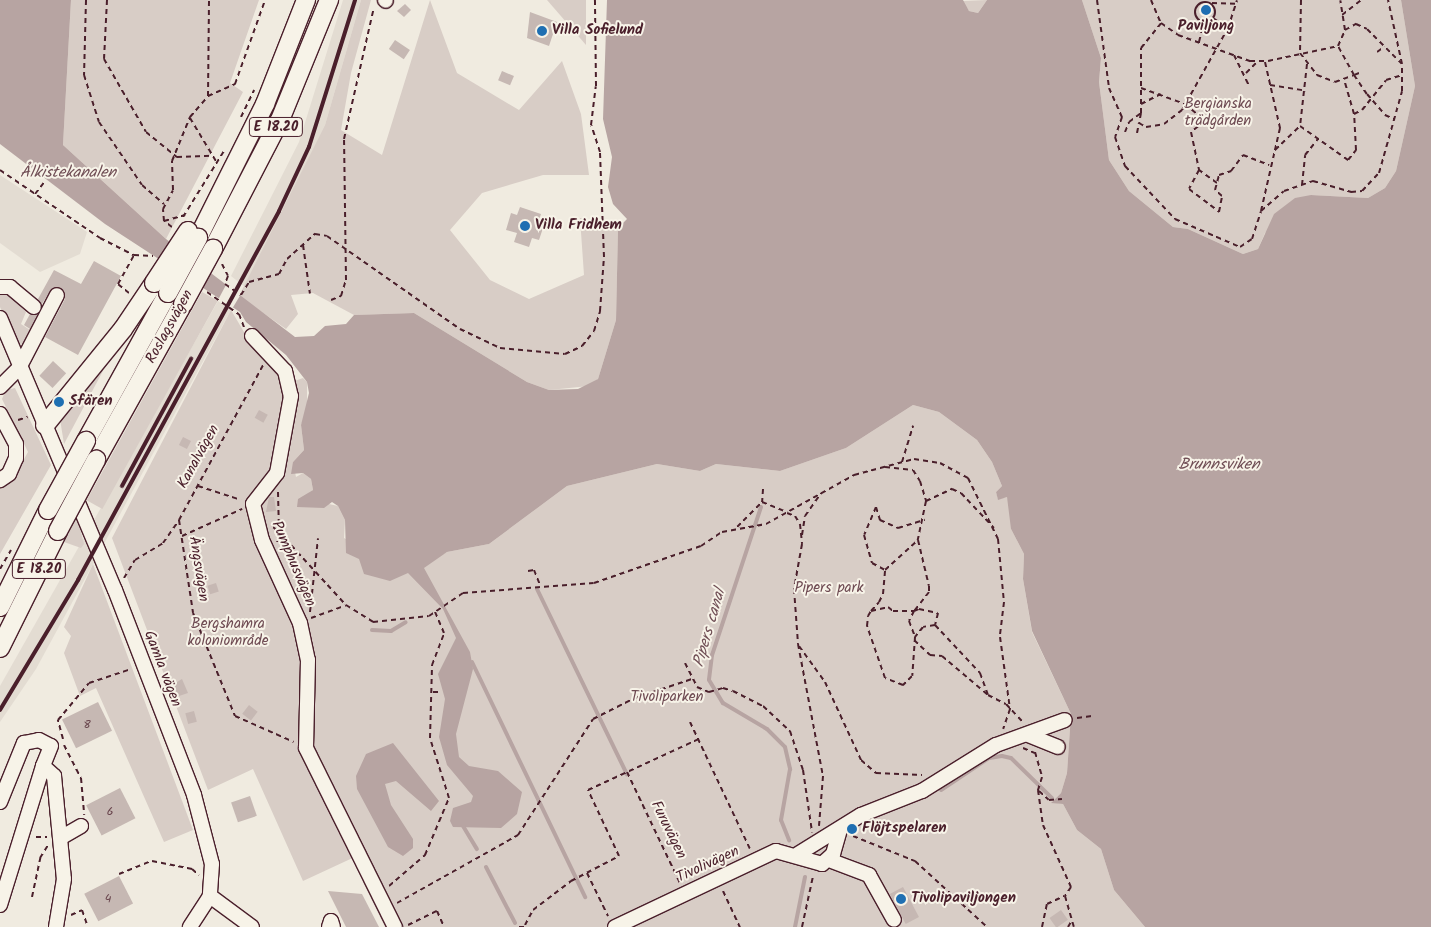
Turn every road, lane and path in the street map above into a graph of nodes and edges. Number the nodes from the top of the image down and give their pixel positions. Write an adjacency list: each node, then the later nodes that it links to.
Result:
1 (86, 0): 72 (path)
2 (107, 0): 63 (path)
3 (209, 0): 46 (path)
4 (265, 0): 46 (path)
5 (306, 0): 74 (main road, Roslagsvägen / E 18.20)
6 (329, 0): 129 (main road, Roslagsvägen / E 18.20, bridge)
7 (382, 0): 76 (path)
8 (595, 0): 76 (path)
9 (1097, 0): 73 (path)
10 (1151, 0): 21 (path)
11 (1237, 0): 17 (path)
12 (1301, 0): 29 (path)
13 (1340, 0): 18 (path)
14 (1361, 0): 18 (path)
15 (1388, 0): 34 (path)
16 (1212, 3): 17 (path); 19 (path); 20 (path)
17 (1236, 4): 22 (path)
18 (1342, 15): 23 (path)
19 (1213, 18): 20 (path); 22 (path)
20 (1204, 22): 24 (path)
21 (1162, 23): 24 (path); 43 (path)
22 (1228, 28): 27 (path)
23 (1345, 30): 25 (path); 26 (path)
24 (1199, 42): 27 (path)
25 (1338, 46): 29 (path); 37 (path)
26 (1384, 47): 28 (path); 34 (path)
27 (1217, 49): 30 (path); 49 (path)
28 (1377, 52)
29 (1302, 54): 32 (path); 33 (path)
30 (1234, 55): 31 (path); 35 (path)
31 (1258, 61): 32 (path); 35 (path)
32 (1264, 61): 41 (path)
33 (1307, 64): 40 (path); 44 (path)
34 (1402, 64): 38 (path)
35 (1246, 73): 42 (path)
36 (1359, 73): 37 (path)
37 (1354, 74): 40 (path); 47 (path)
38 (1402, 75): 47 (path); 53 (path)
39 (258, 80): 55 (path)
40 (1344, 80): 51 (path)
41 (1270, 85): 44 (path); 61 (path)
42 (1248, 86)
43 (1141, 88): 45 (path); 48 (path)
44 (1306, 91): 56 (path)
45 (1161, 94): 48 (path); 49 (path)
46 (208, 96): 52 (path)
47 (1373, 98): 51 (path); 53 (path)
48 (1141, 104): 50 (path)
49 (1185, 104): 54 (path); 67 (path)
50 (1141, 113): 54 (path); 57 (path)
51 (1354, 114): 59 (path)
52 (190, 117): 62 (path); 63 (path)
53 (1394, 119): 70 (path)
54 (1139, 123): 58 (path)
55 (237, 124)
56 (1300, 126): 59 (path); 61 (path)
57 (1125, 132)
58 (1137, 133)
59 (1318, 139): 70 (path)
60 (229, 142): 64 (path)
61 (1275, 150): 65 (path)
62 (212, 156): 63 (path); 64 (path)
63 (177, 157): 72 (path)
64 (217, 163): 74 (path)
65 (1269, 165): 69 (path); 73 (path)
66 (0, 170): 71 (path)
67 (1199, 170): 69 (path); 69 (path)
68 (45, 181): 71 (path)
69 (1217, 183)
70 (1302, 185): 73 (path)
71 (35, 194): 77 (path)
72 (164, 204): 74 (path)
73 (1261, 211)
74 (187, 227): 81 (main road, Roslagsvägen / E 18.20, bridge)
75 (304, 245): 76 (path); 79 (path); 82 (path)
76 (343, 247): 85 (path)
77 (134, 255): 78 (path); 84 (path)
78 (153, 256)
79 (228, 276)
80 (0, 287): 86 (street)
81 (161, 288): 93 (main road); 121 (main road, Roslagsvägen / E 18.20, bridge)
82 (310, 294)
83 (58, 295): 90 (street)
84 (137, 298)
85 (331, 300)
86 (34, 307)
87 (0, 318): 90 (street, Gamla vägen)
88 (252, 336): 89 (street)
89 (275, 357): 98 (street); 100 (path, Kanalvägen)
90 (19, 368): 91 (street); 93 (street, Gamla vägen)
91 (0, 387)
92 (0, 414): 95 (street)
93 (38, 420): 95 (path); 165 (street, Gamla vägen)
94 (914, 426): 96 (path)
95 (7, 427): 99 (street)
96 (902, 462): 97 (path); 109 (path)
97 (881, 467): 102 (path); 103 (path)
98 (277, 473): 105 (street); 116 (path)
99 (0, 480)
100 (198, 486): 105 (path); 107 (path, Kanalvägen)
101 (763, 489): 104 (path)
102 (823, 491): 106 (path); 113 (path)
103 (926, 501): 108 (path); 109 (path)
104 (762, 502): 106 (path); 110 (path)
105 (253, 504): 111 (path); 125 (street, Pumphusvägen)
106 (786, 512): 110 (path); 113 (path)
107 (178, 520): 111 (path, Ängsvägen); 118 (path, Kanalvägen)
108 (925, 520): 114 (path); 115 (path)
109 (994, 528): 136 (path)
110 (736, 529): 119 (path)
111 (182, 536): 145 (path, Ängsvägen)
112 (318, 538): 116 (path)
113 (802, 538): 128 (path)
114 (918, 540): 115 (path); 124 (path)
115 (885, 570): 123 (path)
116 (315, 571): 120 (path); 125 (path)
117 (528, 571): 119 (path)
118 (120, 584)
119 (540, 585): 122 (path)
120 (346, 605): 122 (path); 125 (path)
121 (0, 607)
122 (436, 611): 133 (path)
123 (871, 611): 124 (path); 127 (path)
124 (914, 611): 126 (path); 127 (path)
125 (305, 621): 145 (street, Pumphusvägen)
126 (935, 625): 127 (path); 135 (path)
127 (914, 639): 135 (path)
128 (798, 644): 132 (path); 148 (path)
129 (0, 648)
130 (685, 663): 132 (path)
131 (136, 667): 142 (path)
132 (692, 679): 169 (path)
133 (433, 692): 134 (path); 163 (path)
134 (438, 692)
135 (988, 695): 136 (path)
136 (1010, 709): 140 (path); 143 (path)
137 (1092, 716): 138 (path)
138 (1065, 720): 140 (street)
139 (690, 722): 141 (path)
140 (1028, 735): 143 (street); 144 (street); 149 (path)
141 (701, 738): 147 (path); 156 (path)
142 (58, 745): 146 (street); 151 (street); 152 (path)
143 (996, 745): 153 (street)
144 (1058, 747)
145 (306, 748): 163 (street, Pumphusvägen)
146 (43, 766): 154 (street); 168 (street)
147 (626, 773): 159 (path); 164 (path, Furuvägen)
148 (925, 775)
149 (1038, 790): 150 (path); 166 (path)
150 (1062, 799)
151 (0, 802)
152 (82, 826): 154 (street)
153 (840, 829): 155 (street); 157 (street); 188 (path)
154 (56, 840): 167 (path); 174 (street)
155 (798, 854): 156 (street, Tivolivägen); 158 (street, Tivolivägen)
156 (756, 860): 162 (street, Tivolivägen)
157 (833, 862): 158 (street); 170 (street)
158 (815, 864): 187 (path)
159 (587, 873): 173 (path); 175 (path)
160 (119, 874): 161 (path)
161 (199, 875)
162 (717, 879): 164 (street, Tivolivägen); 186 (path)
163 (377, 891): 169 (street, Pumphusvägen)
164 (686, 894): 173 (street, Tivolivägen)
165 (210, 896): 177 (street); 178 (street)
166 (1065, 896): 171 (path); 189 (path)
167 (32, 897)
168 (0, 905)
169 (386, 910): 181 (street, Pumphusvägen)
170 (894, 920)
171 (1071, 922): 190 (path); 191 (path)
172 (411, 923): 182 (path); 183 (path); 184 (path)
173 (613, 923)
174 (57, 925): 176 (path)
175 (525, 926): 185 (path)
176 (88, 927)
177 (190, 927)
178 (252, 927)
179 (329, 927): 180 (street)
180 (333, 927)
181 (395, 927)
182 (403, 927)
183 (413, 927)
184 (444, 927)
185 (519, 927)
186 (740, 927)
187 (802, 927)
188 (987, 927)
189 (1042, 927)
190 (1068, 927)
191 (1074, 927)

